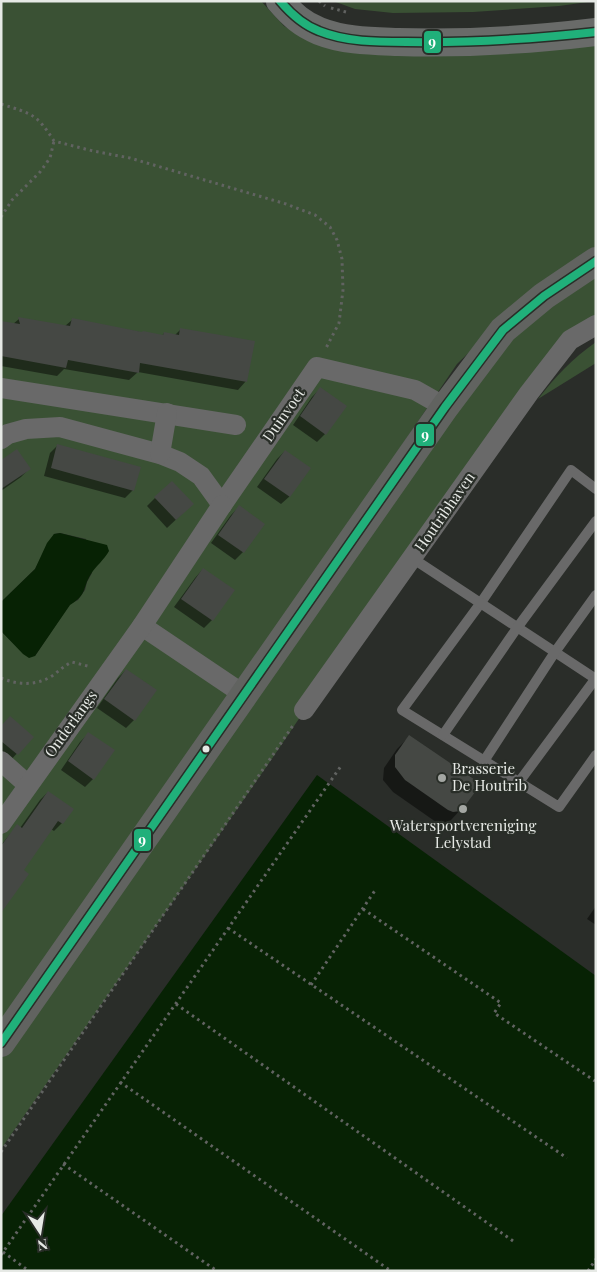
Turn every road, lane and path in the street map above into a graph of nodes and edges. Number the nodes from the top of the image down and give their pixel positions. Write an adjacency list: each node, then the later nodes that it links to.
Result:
1 (280, 1): 4 (main road)
2 (319, 1): 3 (path)
3 (351, 14)
4 (596, 32)
5 (1, 104): 6 (path)
6 (54, 140): 7 (path); 10 (path)
7 (1, 217)
8 (596, 261): 12 (street)
9 (596, 325): 20 (street, Houtribhaven)
10 (317, 367): 12 (street); 18 (street, Duinvoet)
11 (1, 388): 13 (street)
12 (445, 407): 29 (street)
13 (168, 413): 14 (street); 16 (street)
14 (236, 425)
15 (1, 439): 16 (street)
16 (160, 454): 18 (street)
17 (596, 489): 22 (lane)
18 (222, 505): 23 (street, Onderlangs)
19 (596, 521): 24 (lane)
20 (412, 558): 22 (lane); 30 (street, Houtribhaven)
21 (596, 595): 25 (lane)
22 (480, 604): 24 (lane); 31 (lane)
23 (142, 626): 26 (street, Onderlangs); 29 (street)
24 (517, 628): 25 (lane); 31 (lane)
25 (555, 652): 28 (lane); 34 (lane)
26 (107, 674): 27 (path); 37 (street, Onderlangs)
27 (1, 678)
28 (596, 679): 36 (lane)
29 (244, 694): 44 (street)
30 (304, 710): 47 (path)
31 (443, 735): 34 (lane)
32 (596, 755): 36 (lane)
33 (1, 761): 37 (street)
34 (484, 761): 36 (lane)
35 (341, 766): 41 (path)
36 (519, 782)
37 (28, 785): 38 (street, Onderlangs)
38 (1, 824)
39 (376, 889): 40 (path)
40 (363, 909): 42 (path); 45 (path)
41 (228, 928): 42 (path); 43 (path)
42 (311, 985): 48 (path)
43 (176, 1004): 46 (path); 50 (path)
44 (1, 1043)
45 (596, 1081)
46 (120, 1082): 49 (path); 55 (path)
47 (1, 1152)
48 (567, 1158)
49 (63, 1164): 51 (path); 54 (path)
50 (513, 1240)
51 (2, 1254): 53 (path)
52 (596, 1259): 56 (path)
53 (29, 1271)
54 (217, 1271)
55 (392, 1271)
56 (588, 1271)

